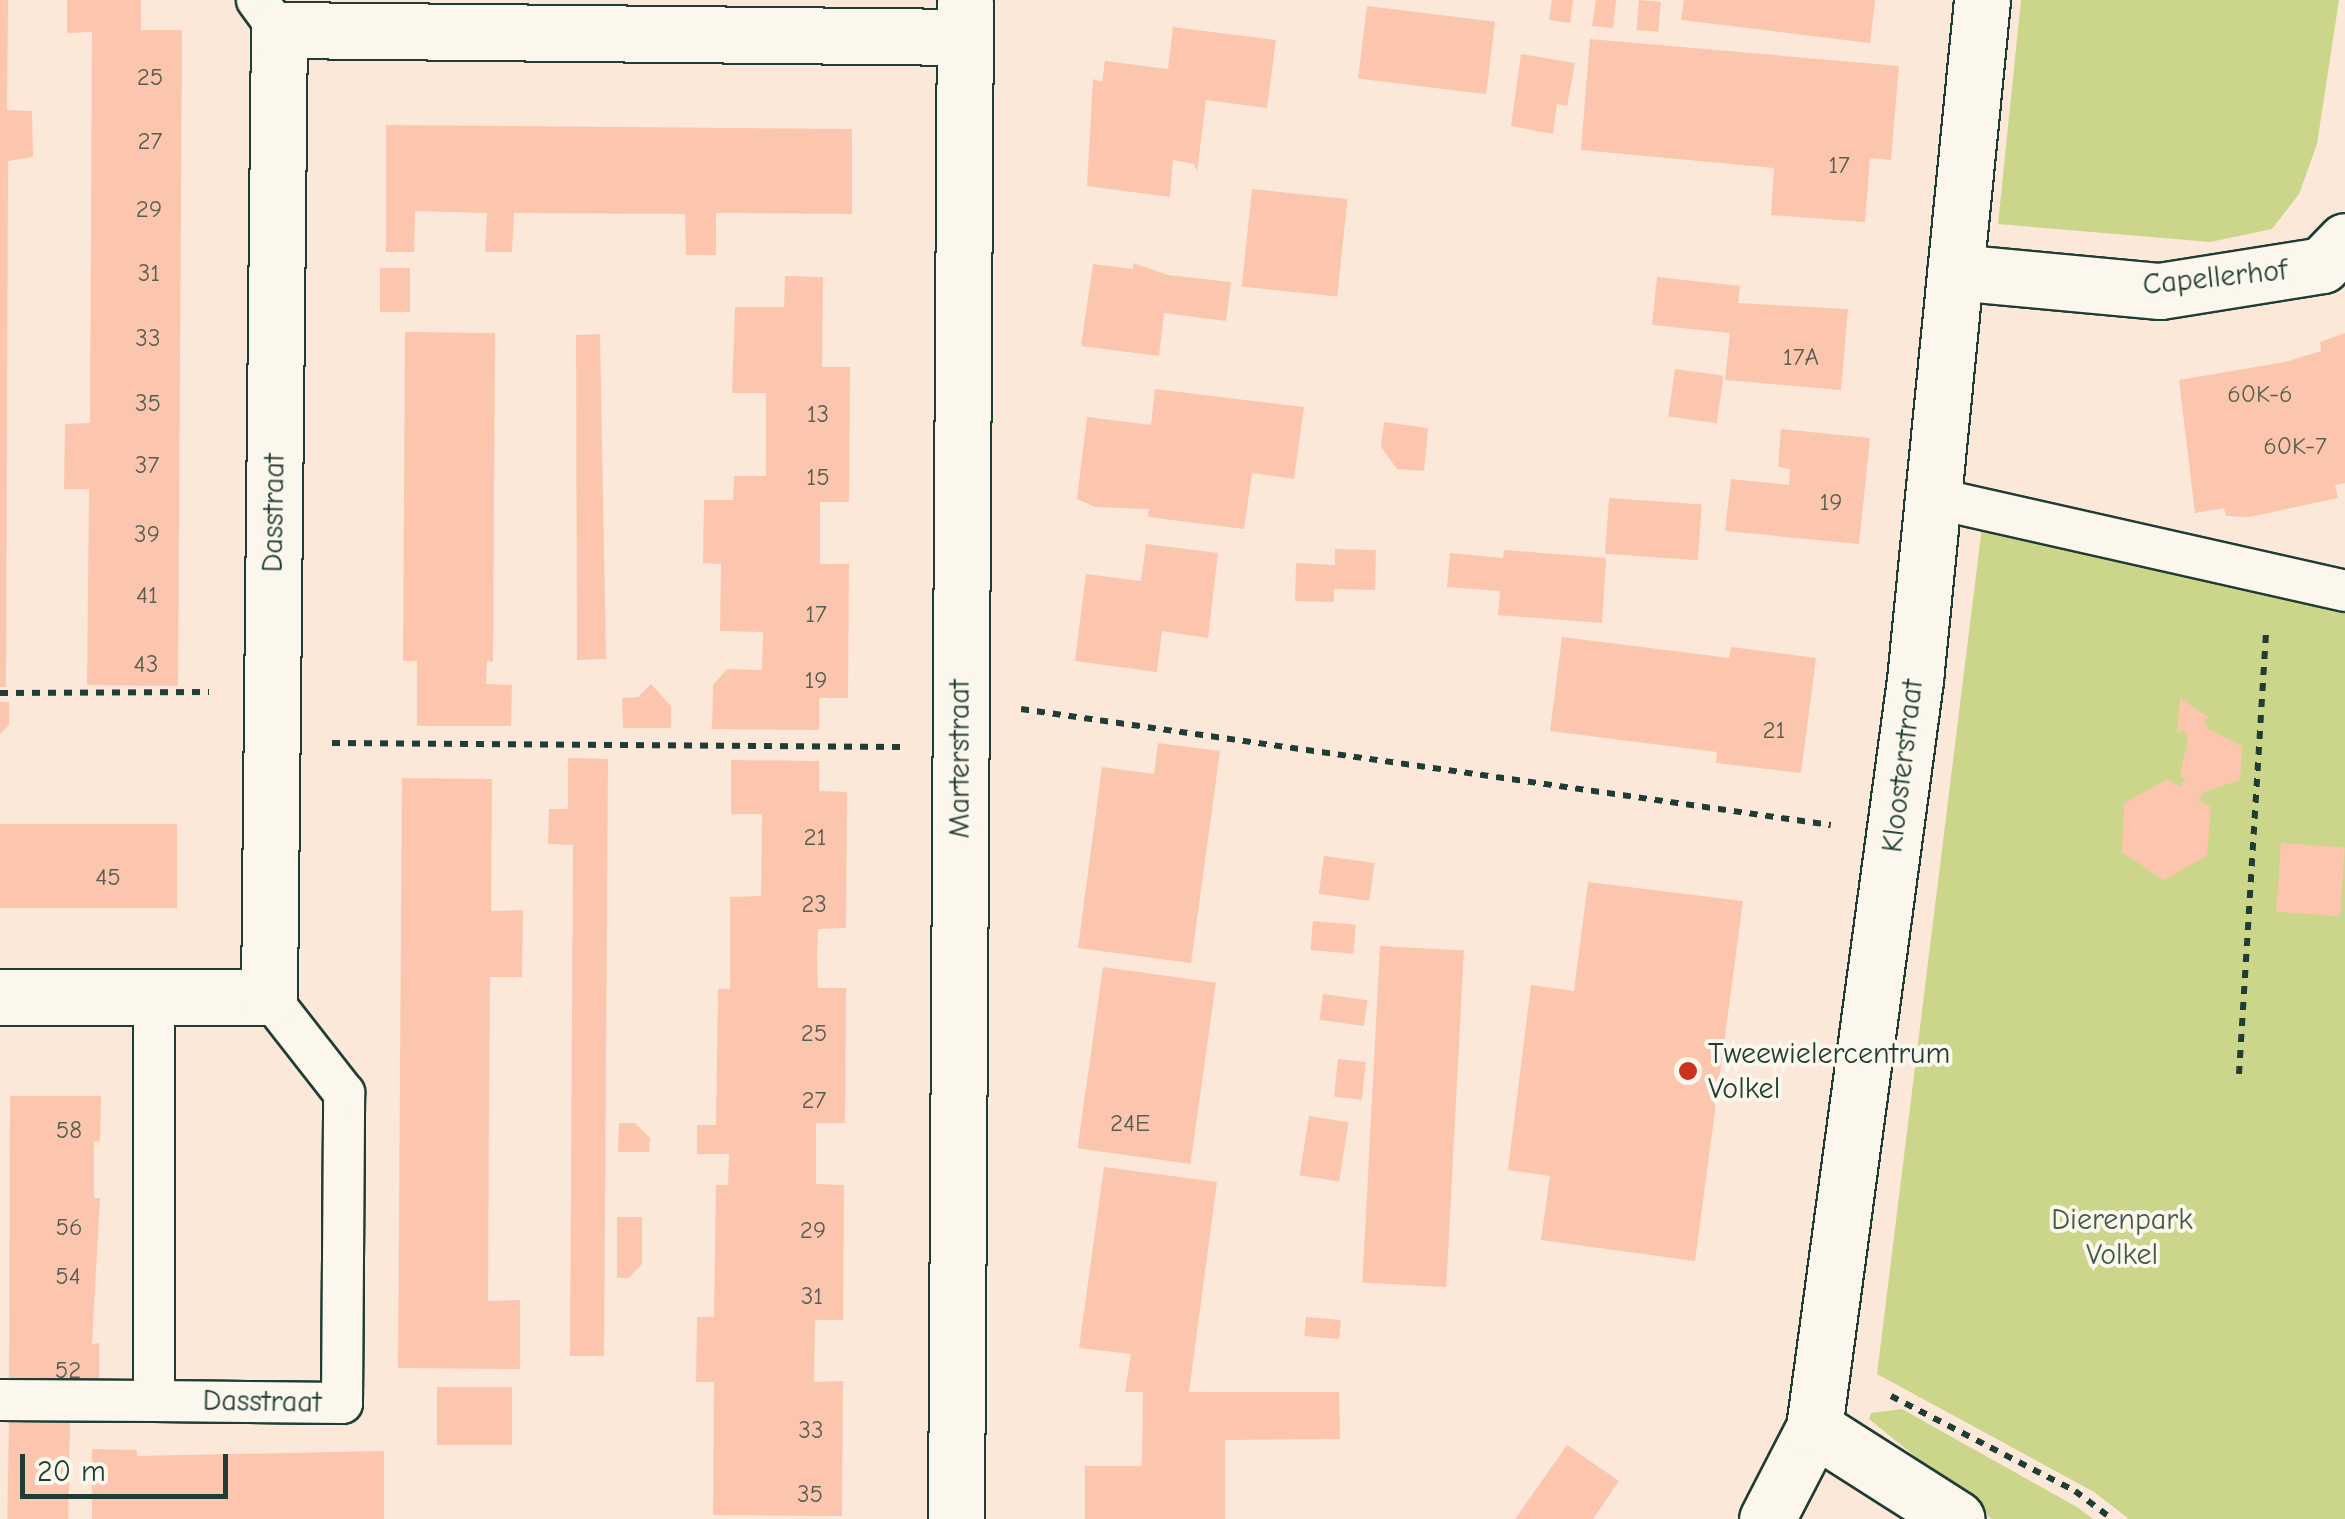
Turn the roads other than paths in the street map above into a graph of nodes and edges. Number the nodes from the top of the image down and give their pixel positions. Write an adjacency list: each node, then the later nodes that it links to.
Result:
1 (1982, 0): 6 (street, Kloosterstraat)
2 (268, 15): 3 (street, Dasstraat); 9 (street, Dasstraat)
3 (408, 16): 4 (street, Dasstraat)
4 (965, 18): 15 (street, Marterstraat)
5 (2345, 241): 6 (street, Capellerhof)
6 (1955, 272): 7 (street, Kloosterstraat)
7 (1933, 498): 8 (lane); 14 (street, Kloosterstraat)
8 (2345, 591)
9 (269, 996): 11 (street); 13 (lane, Dasstraat)
10 (0, 997): 11 (street)
11 (154, 997): 13 (lane)
12 (0, 1400): 13 (lane)
13 (154, 1401)
14 (1818, 1403): 16 (street, Kloosterstraat); 17 (street)
15 (956, 1519)
16 (1767, 1519)
17 (1957, 1519)

